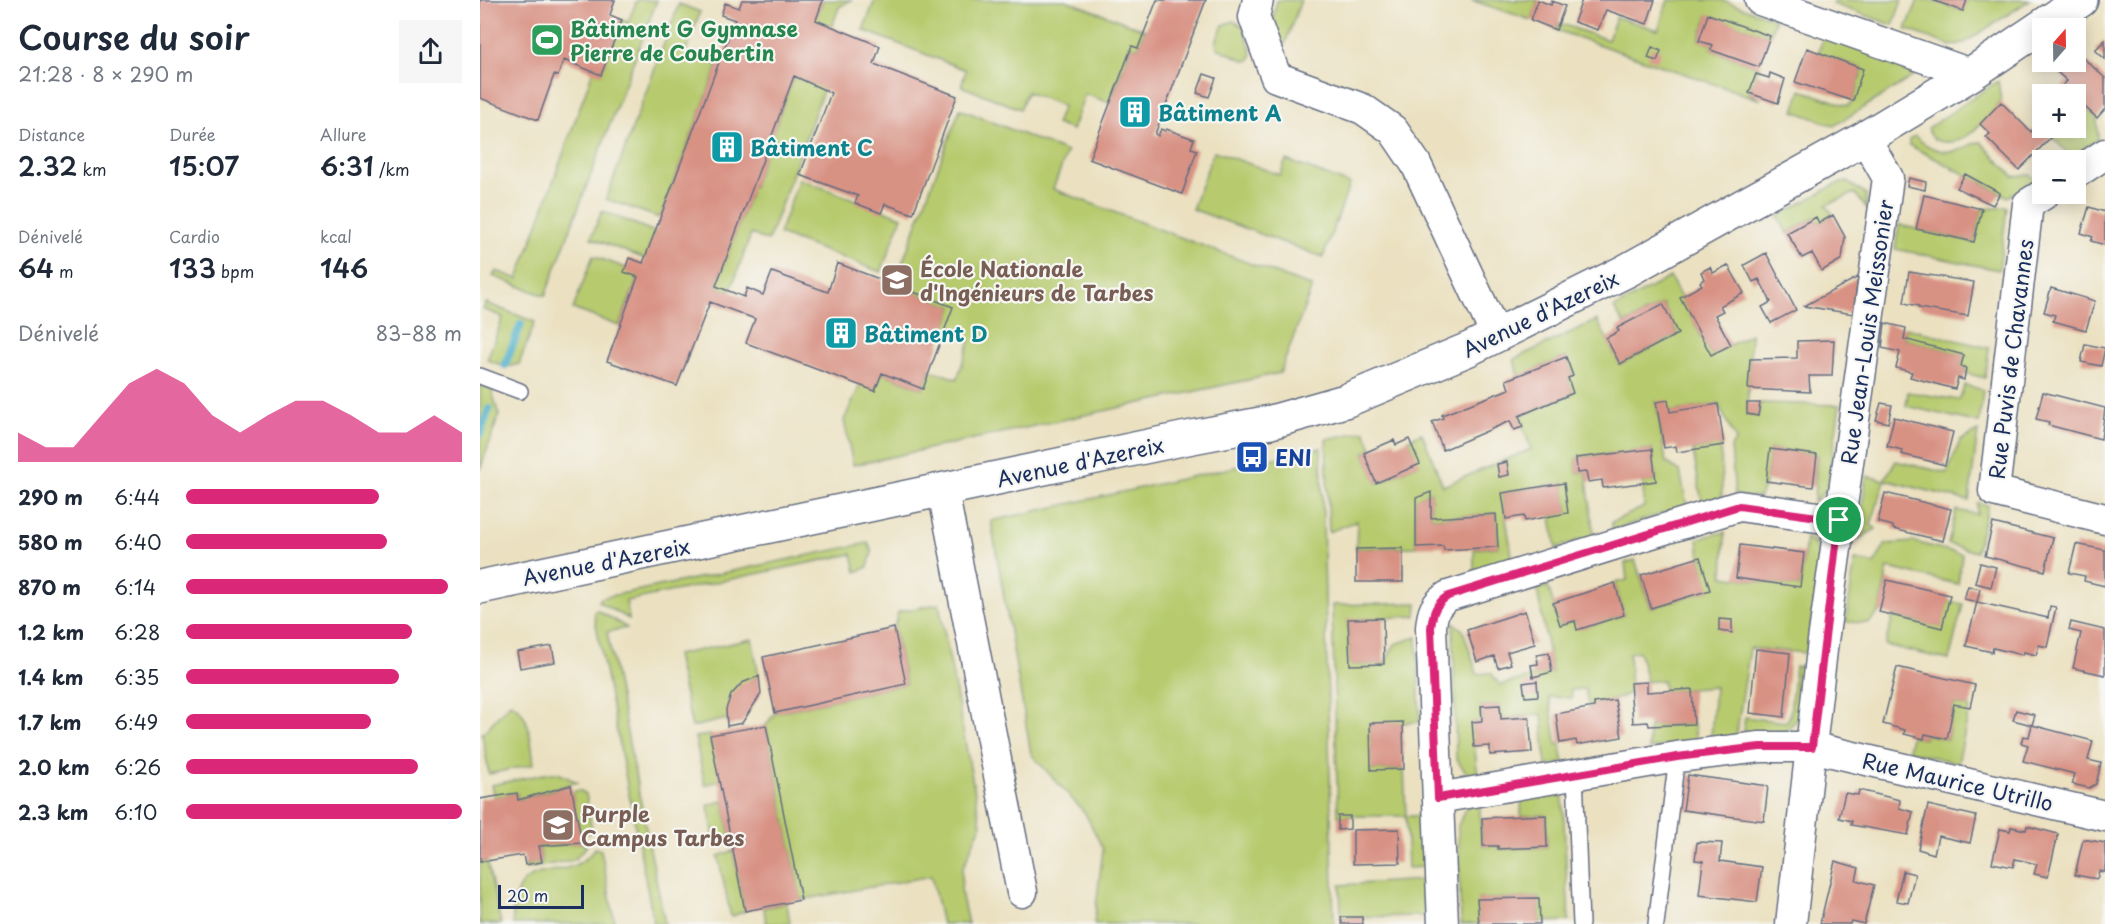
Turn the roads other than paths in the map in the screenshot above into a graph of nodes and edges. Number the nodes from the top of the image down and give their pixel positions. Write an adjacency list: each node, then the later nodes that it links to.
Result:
1 (1258, 0): 9 (street)
2 (1760, 0): 4 (street)
3 (2081, 0): 4 (main road, Avenue d'Azereix)
4 (1971, 74): 5 (main road, Avenue d'Azereix)
5 (1865, 138): 9 (main road, Avenue d'Azereix); 14 (street, Rue Jean-Louis Meissonier)
6 (2105, 154): 7 (street)
7 (2086, 166)
8 (2032, 202): 13 (street, Rue Puvis de Chavannes)
9 (1496, 335): 12 (main road, Avenue d'Azereix)
10 (480, 376): 11 (lane)
11 (520, 391)
12 (943, 491): 15 (main road, Avenue d'Azereix); 21 (street)
13 (2105, 519)
14 (1839, 520): 16 (street, Rue Jean-Louis Meissonier); 19 (street)
15 (480, 587)
16 (1812, 747): 17 (street, Rue Maurice Utrillo); 20 (street, Rue Maurice Utrillo); 25 (street, Rue Jean-Louis Meissonier)
17 (1677, 757): 18 (street, Rue Maurice Utrillo); 24 (lane)
18 (1575, 774): 19 (street, Rue Maurice Utrillo); 23 (lane)
19 (1438, 798): 22 (street)
20 (2105, 816)
21 (1022, 892)
22 (1443, 924)
23 (1581, 924)
24 (1656, 924)
25 (1791, 924)

